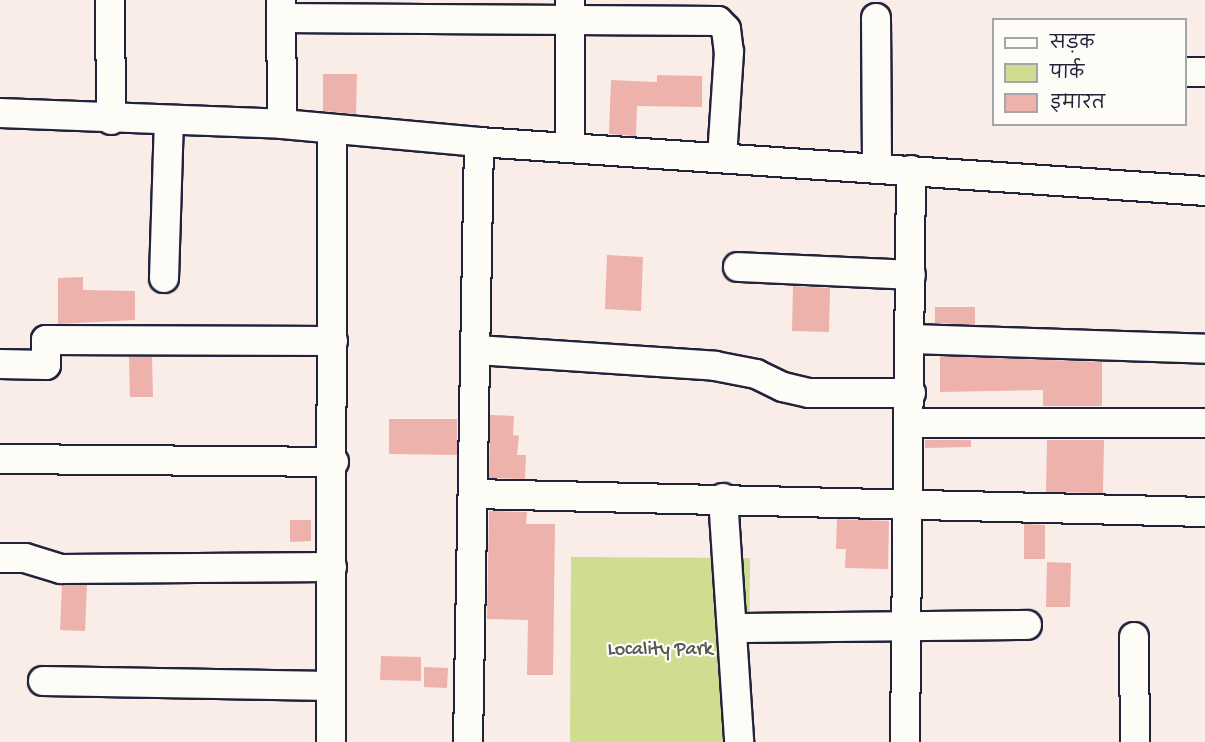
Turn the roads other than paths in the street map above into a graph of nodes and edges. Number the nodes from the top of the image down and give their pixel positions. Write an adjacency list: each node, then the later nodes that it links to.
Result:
1 (110, 0): 8 (street)
2 (281, 9): 3 (street); 10 (street)
3 (570, 9): 13 (street); 14 (street)
4 (876, 18): 15 (street)
5 (1187, 72): 6 (street)
6 (1205, 72)
7 (0, 113): 8 (street)
8 (111, 120): 9 (street)
9 (168, 122): 10 (street); 20 (street)
10 (282, 124): 11 (street)
11 (332, 130): 12 (street); 22 (street)
12 (479, 142): 13 (street); 24 (street)
13 (570, 147): 14 (street)
14 (722, 157): 15 (street)
15 (877, 168): 16 (street)
16 (911, 170): 17 (street); 19 (street)
17 (1205, 191)
18 (738, 267): 19 (street)
19 (911, 275): 21 (street)
20 (164, 278)
21 (911, 339): 23 (street); 26 (street)
22 (333, 341): 25 (street); 30 (street)
23 (1205, 349)
24 (477, 350): 26 (street); 31 (street)
25 (0, 364)
26 (911, 393): 27 (street)
27 (912, 423): 28 (street); 33 (street)
28 (1205, 423)
29 (0, 459): 30 (street)
30 (334, 462): 36 (street)
31 (474, 494): 32 (street); 44 (street)
32 (723, 498): 33 (street); 39 (street)
33 (908, 505): 34 (street); 37 (street)
34 (1205, 512)
35 (0, 558): 36 (street)
36 (332, 567): 42 (street)
37 (904, 626): 38 (street); 39 (street); 46 (street)
38 (1028, 626)
39 (734, 628): 45 (street)
40 (1134, 637): 47 (street)
41 (43, 681): 42 (street)
42 (331, 686): 43 (street)
43 (331, 742)
44 (468, 742)
45 (739, 742)
46 (905, 742)
47 (1135, 742)

